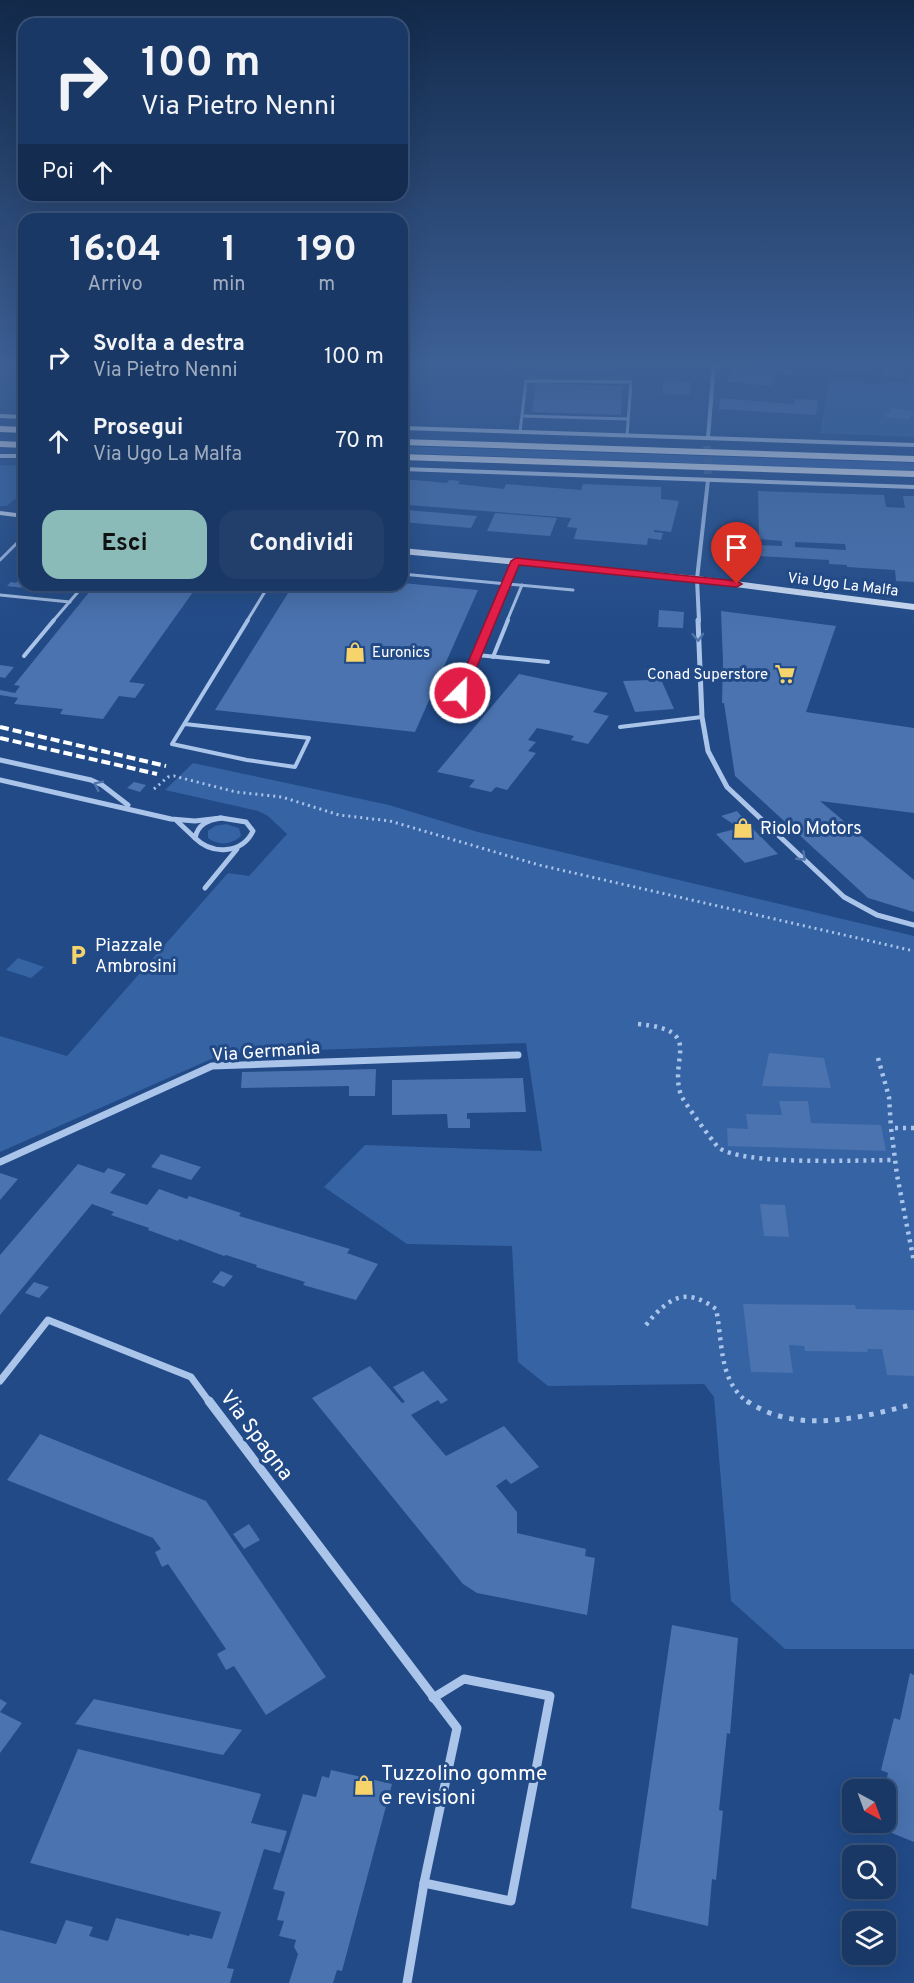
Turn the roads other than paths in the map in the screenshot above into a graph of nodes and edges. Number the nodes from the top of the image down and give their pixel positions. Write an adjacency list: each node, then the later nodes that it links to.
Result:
1 (0, 456): 2 (street)
2 (18, 456)
3 (810, 456): 5 (highway)
4 (408, 457): 7 (highway)
5 (914, 459)
6 (408, 469): 8 (street)
7 (914, 474)
8 (708, 477): 9 (street); 17 (street)
9 (914, 487)
10 (1, 514): 11 (street)
11 (18, 515)
12 (18, 542): 14 (lane)
13 (408, 552): 15 (street, Via Ugo La Malfa)
14 (0, 560)
15 (516, 561): 17 (street, Via Ugo La Malfa); 18 (lane)
16 (408, 575): 18 (lane)
17 (697, 579): 25 (street, Via Ugo La Malfa); 31 (street, one-way to 31)
18 (507, 584): 19 (lane); 26 (lane)
19 (522, 585): 20 (lane); 28 (lane)
20 (573, 590)
21 (79, 591): 24 (lane)
22 (265, 591): 32 (lane)
23 (0, 595): 24 (lane)
24 (70, 602): 27 (lane)
25 (914, 606)
26 (477, 655): 28 (lane); 30 (lane)
27 (24, 656)
28 (493, 657): 29 (lane)
29 (548, 662)
30 (460, 693)
31 (702, 717): 33 (lane); 44 (street, one-way to 44)
32 (185, 724): 32 (lane)
33 (620, 727)
34 (0, 760): 36 (street, one-way to 34)
35 (0, 780): 36 (street)
36 (148, 813): 38 (street)
37 (221, 818): 38 (street); 39 (street); 40 (street)
38 (171, 819): 39 (street)
39 (195, 838): 41 (street)
40 (241, 846): 41 (street); 42 (street)
41 (216, 850): 42 (street)
42 (219, 872): 43 (street)
43 (205, 888)
44 (914, 925)
45 (518, 1055): 46 (street, Via Germania)
46 (0, 1162)
47 (0, 1381): 48 (street, Via Spagna)
48 (433, 1698): 49 (street, Via Spagna); 49 (street)
49 (424, 1883): 50 (street, Via Spagna)
50 (407, 1983)

